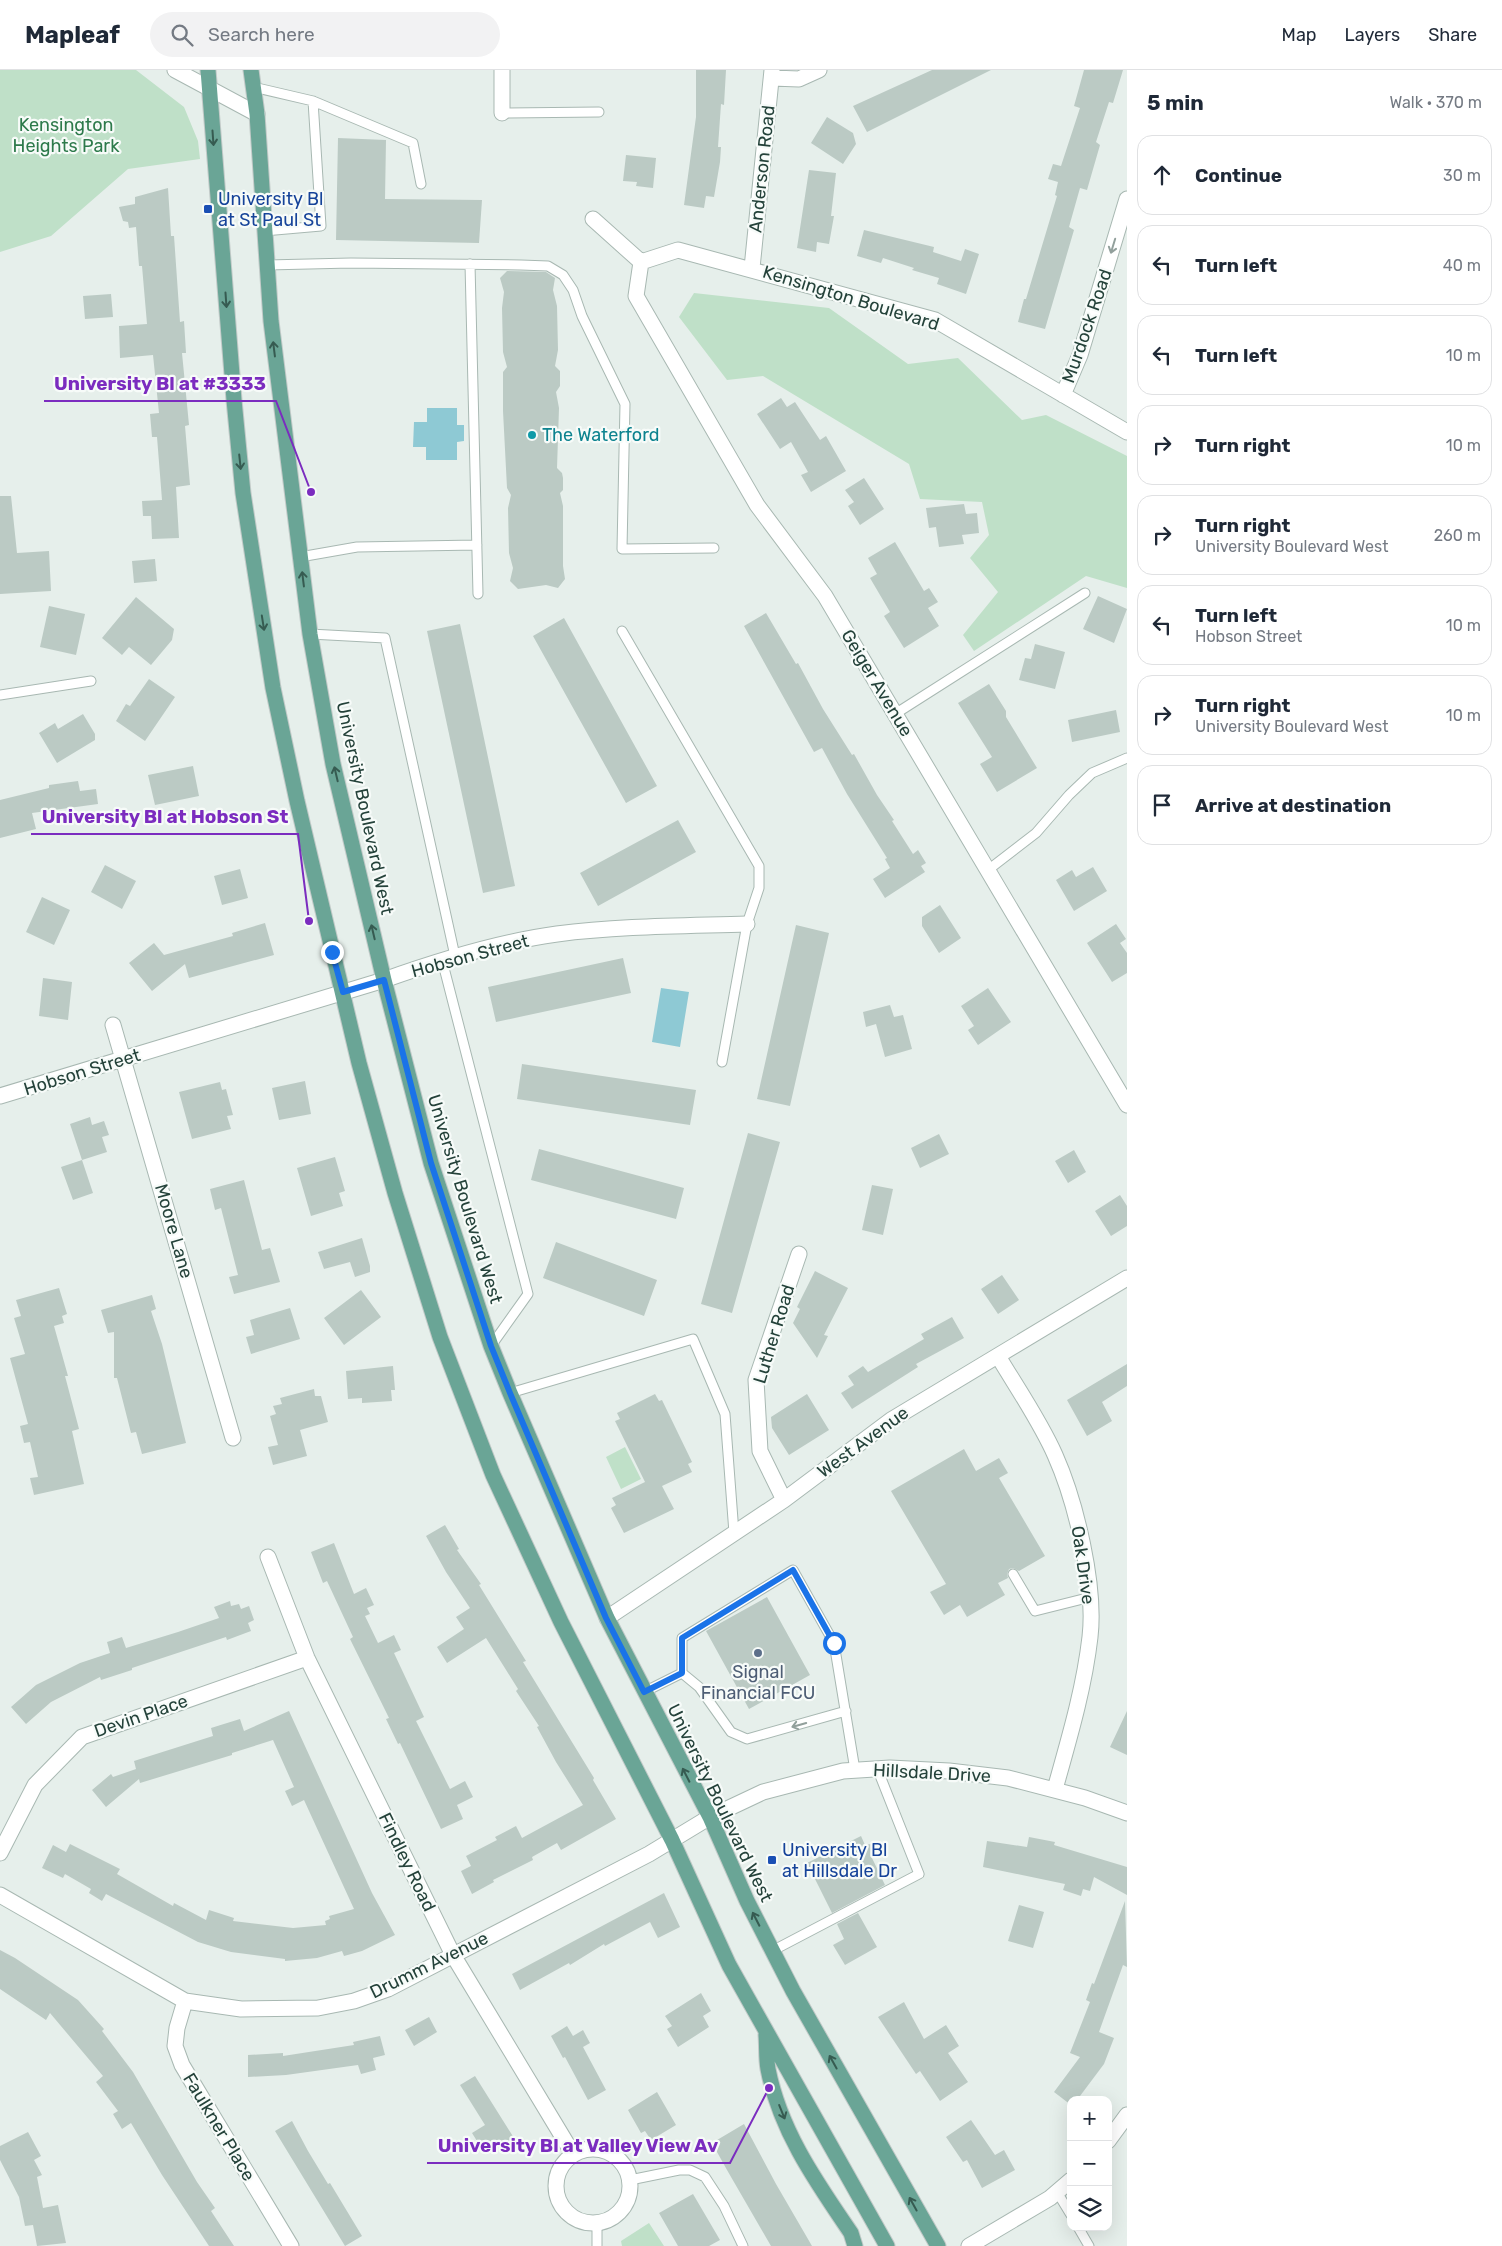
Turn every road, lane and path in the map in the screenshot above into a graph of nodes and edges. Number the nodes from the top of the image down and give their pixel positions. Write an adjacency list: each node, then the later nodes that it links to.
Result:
1 (175, 70): 8 (street)
2 (208, 70): 8 (main road)
3 (251, 70): 7 (main road, University Boulevard West)
4 (502, 70): 11 (street)
5 (819, 70): 6 (street)
6 (772, 74): 20 (street, Anderson Road)
7 (253, 87): 9 (lane); 12 (main road, University Boulevard West)
8 (209, 89): 12 (street); 38 (main road, one-way to 38)
9 (312, 101): 13 (lane); 16 (lane)
10 (599, 112): 11 (lane)
11 (502, 113)
12 (257, 114): 16 (main road, University Boulevard West)
13 (421, 184)
14 (1127, 199): 21 (street, Murdock Road, one-way to 21)
15 (593, 219): 17 (street)
16 (264, 231): 19 (main road, University Boulevard West)
17 (641, 262): 20 (street, Kensington Boulevard); 32 (street, Geiger Avenue)
18 (470, 264): 19 (lane); 23 (lane); 24 (lane)
19 (266, 265): 25 (main road, University Boulevard West, one-way to 19)
20 (752, 268): 21 (street, Kensington Boulevard)
21 (1063, 394): 22 (street, Kensington Boulevard)
22 (1127, 432)
23 (477, 545): 25 (lane); 26 (lane)
24 (714, 548)
25 (300, 557): 29 (main road, University Boulevard West, one-way to 25)
26 (478, 594)
27 (1085, 594): 32 (lane)
28 (622, 631): 35 (lane)
29 (310, 634): 36 (lane); 37 (main road, University Boulevard West, one-way to 29)
30 (91, 681): 31 (lane)
31 (0, 695)
32 (895, 714): 34 (street, Geiger Avenue)
33 (1127, 758): 34 (lane)
34 (988, 870): 43 (street, Geiger Avenue)
35 (747, 924): 36 (street, Hobson Street); 41 (lane)
36 (448, 958): 37 (street, Hobson Street); 46 (lane)
37 (384, 980): 38 (street, Hobson Street); 46 (main road, University Boulevard West)
38 (343, 992): 40 (street, Hobson Street); 65 (main road)
39 (113, 1025): 40 (street, Moore Lane)
40 (124, 1059): 42 (street, Hobson Street); 49 (street, Moore Lane)
41 (722, 1062)
42 (0, 1096)
43 (1127, 1105)
44 (800, 1254): 50 (street, Luther Road)
45 (1127, 1278): 47 (street, West Avenue)
46 (491, 1346): 48 (main road, University Boulevard West)
47 (998, 1356): 50 (street, West Avenue); 54 (street, Oak Drive)
48 (510, 1393): 51 (lane); 55 (main road, University Boulevard West)
49 (233, 1438)
50 (784, 1500): 51 (street, West Avenue)
51 (734, 1533): 55 (street, West Avenue)
52 (268, 1557): 56 (street, Findley Road)
53 (1013, 1574): 54 (lane)
54 (1090, 1597): 62 (street, Oak Drive)
55 (606, 1618): 58 (main road, University Boulevard West)
56 (308, 1658): 66 (street, Devin Place); 69 (street, Findley Road)
57 (682, 1673): 58 (lane); 59 (lane, one-way to 57); 59 (lane)
58 (644, 1692): 64 (main road, University Boulevard West, one-way to 58)
59 (846, 1711): 61 (lane)
60 (877, 1768): 61 (street, Hillsdale Drive); 62 (street, Hillsdale Drive); 68 (lane)
61 (855, 1770): 64 (street, Hillsdale Drive)
62 (1055, 1789): 63 (street, Hillsdale Drive)
63 (1127, 1813)
64 (710, 1817): 65 (street, Drumm Avenue); 68 (main road, University Boulevard West, one-way to 64)
65 (672, 1840): 69 (street, Drumm Avenue); 71 (main road)
66 (0, 1853)
67 (0, 1895): 70 (street, Drumm Avenue)
68 (772, 1950): 86 (main road, University Boulevard West, one-way to 68)
69 (453, 1955): 70 (street, Drumm Avenue); 74 (street, Findley Road)
70 (185, 2001): 81 (street, Faulkner Place)
71 (766, 2030): 84 (main road, one-way to 84); 85 (main road)
72 (1127, 2115): 73 (street)
73 (1112, 2136)
74 (573, 2154): 75 (street); 79 (street)
75 (630, 2180): 79 (street); 83 (lane)
76 (1067, 2183): 77 (street)
77 (1057, 2192): 78 (lane); 87 (street)
78 (1067, 2208)
79 (597, 2224): 82 (lane)
80 (1080, 2231): 88 (lane)
81 (291, 2246)
82 (596, 2246)
83 (743, 2246)
84 (855, 2246)
85 (887, 2246)
86 (938, 2246)
87 (969, 2246)
88 (1089, 2246)

